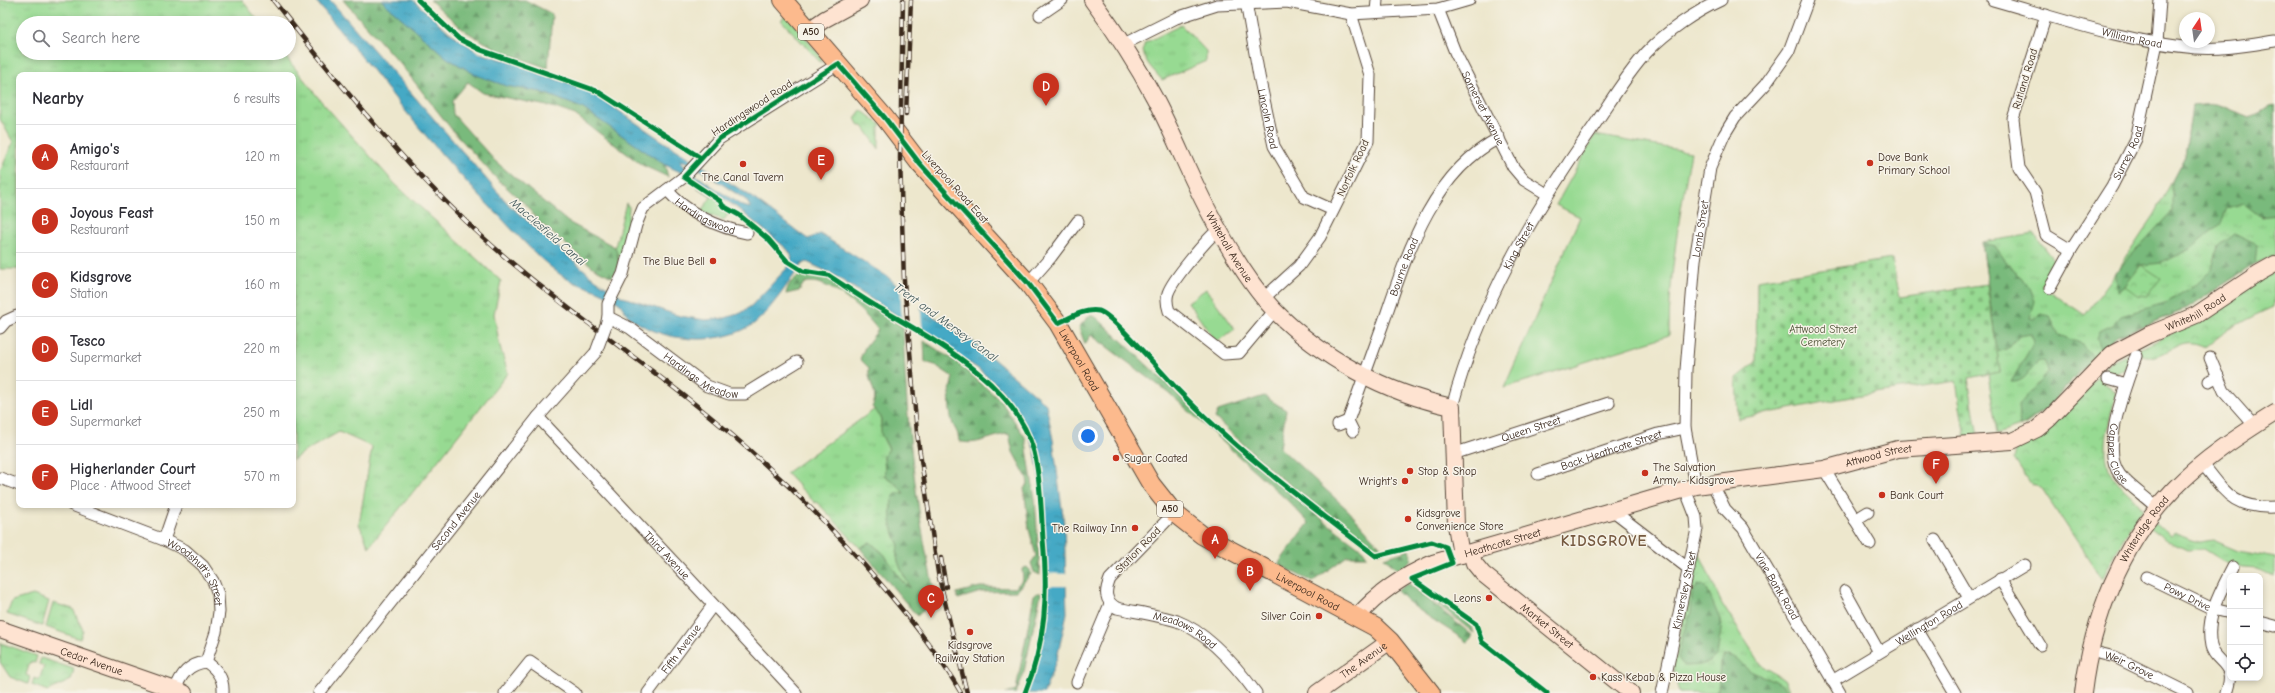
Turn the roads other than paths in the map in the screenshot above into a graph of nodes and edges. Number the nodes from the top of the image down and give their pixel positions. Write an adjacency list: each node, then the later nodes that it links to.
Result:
1 (783, 0): 19 (main road, Liverpool Road East / A50)
2 (860, 0): 19 (street)
3 (1062, 0): 17 (street)
4 (1092, 0): 22 (street, Whitehall Avenue)
5 (1377, 0): 15 (street)
6 (1470, 0): 14 (street)
7 (1721, 0): 26 (street, King Street)
8 (1808, 0): 55 (street, Lamb Street)
9 (1993, 0): 18 (street, William Road)
10 (2160, 0): 21 (street, Surrey Road)
11 (1288, 1): 13 (street); 16 (street)
12 (1216, 2): 13 (street); 22 (street)
13 (1246, 2): 27 (street, Lincoln Road)
14 (1438, 9): 15 (street); 24 (street, Somerset Avenue)
15 (1376, 12): 16 (street)
16 (1351, 14): 27 (street, Norfolk Road)
17 (1040, 15)
18 (2046, 15): 21 (street, William Road); 31 (street, Rutland Road)
19 (809, 30): 23 (main road, Liverpool Road East / A50)
20 (2275, 41): 21 (street, William Road)
21 (2157, 43): 31 (street, Surrey Road)
22 (1124, 44): 29 (street, Whitehall Avenue)
23 (838, 64): 25 (street, Hardingswood Road); 33 (main road, Liverpool Road East / A50)
24 (1499, 138): 26 (street, Somerset Avenue); 46 (street, Bourne Road)
25 (667, 190): 30 (street, Hardingswood); 38 (street, Hardingswood Road)
26 (1547, 194): 50 (street, King Street)
27 (1333, 210): 35 (street, Norfolk Road)
28 (1078, 220): 33 (street)
29 (1218, 230): 35 (street, Whitehall Avenue); 36 (street)
30 (747, 233)
31 (2071, 250): 34 (street, Surrey Road)
32 (2275, 264): 42 (street, Whitehill Road)
33 (1028, 283): 39 (main road, Liverpool Road East / A50)
34 (2050, 288)
35 (1264, 298): 36 (street, Whitehall Avenue)
36 (1274, 310): 46 (street, Whitehall Avenue)
37 (16, 316): 40 (street)
38 (607, 321): 41 (street, Hardingswood Road, bridge); 45 (street, Hardings Meadow)
39 (1058, 323): 70 (main road, Liverpool Road / A50)
40 (0, 328)
41 (596, 352): 52 (street, Second Avenue)
42 (2112, 354): 58 (street, Attwood Street)
43 (2136, 356): 48 (street, Capper Close)
44 (2210, 358): 54 (street)
45 (798, 362)
46 (1364, 376): 50 (street, Whitehall Avenue); 53 (street, Bourne Road)
47 (2108, 379): 48 (street)
48 (2126, 384): 67 (street, Capper Close)
49 (1609, 403): 56 (street, Queen Street)
50 (1452, 407): 56 (street, King Street)
51 (2275, 413): 54 (street, Whiteridge Road)
52 (538, 417): 84 (street, Third Avenue); 101 (street, Second Avenue)
53 (1346, 426)
54 (2255, 426): 57 (street, Whiteridge Road)
55 (1685, 428): 59 (street, Back Heathcote Street); 63 (street, Lamb Street)
56 (1453, 454): 75 (street, King Street)
57 (2202, 463): 64 (street); 67 (street, Whiteridge Road)
58 (1824, 469): 61 (street, Attwood Street); 71 (street)
59 (1538, 474)
60 (0, 478): 62 (street)
61 (1712, 483): 63 (street, Attwood Street); 97 (street, Vine Bank Road)
62 (16, 484)
63 (1691, 487): 68 (street, Heathcote Street); 78 (street, Kinnersley Street)
64 (2275, 507)
65 (80, 508): 72 (street, Woodshutt's Street)
66 (175, 508): 72 (street)
67 (2158, 508): 94 (street, Whiteridge Road)
68 (1612, 510): 75 (street, Heathcote Street); 78 (street)
69 (1868, 512): 71 (street)
70 (1174, 513): 83 (street, Station Road); 87 (main road, Liverpool Road / A50)
71 (1855, 520): 74 (street)
72 (164, 540): 96 (street, Woodshutt's Street)
73 (1935, 540): 82 (street)
74 (1870, 544)
75 (1466, 554): 87 (street, Heathcote Street); 109 (street, Market Street)
76 (2025, 565): 80 (street, Wellington Road)
77 (2233, 567): 85 (street)
78 (1689, 569): 110 (street, Kinnersley Street)
79 (2147, 577): 85 (street, Powy Drive)
80 (2000, 579): 82 (street, Wellington Road); 93 (street)
81 (1845, 591): 95 (street)
82 (1969, 598): 91 (street, Wellington Road)
83 (1110, 604): 98 (street); 106 (street, Meadows Road)
84 (713, 605): 104 (street, Fifth Avenue); 105 (street, Third Avenue)
85 (2213, 609): 86 (street, Powy Drive); 115 (street)
86 (2227, 613)
87 (1358, 616): 92 (main road, Liverpool Road / A50)
88 (2263, 623): 89 (street)
89 (2275, 626)
90 (0, 629): 99 (street, Cedar Avenue)
91 (1917, 629): 95 (street, Wellington Road); 112 (street)
92 (1390, 641): 107 (street, The Avenue); 108 (main road, Liverpool Road / A50)
93 (2040, 645)
94 (2090, 651): 113 (street, Whiteridge Road); 114 (street, Weir Grove)
95 (1879, 652): 97 (street, Wellington Road)
96 (206, 662): 99 (street); 100 (street)
97 (1832, 681): 111 (street, Vine Bank Road)
98 (1077, 682)
99 (179, 691)
100 (223, 693)
101 (319, 693)
102 (505, 693): 103 (street)
103 (575, 693)
104 (648, 693)
105 (796, 693)
106 (1256, 693)
107 (1317, 693)
108 (1431, 693)
109 (1631, 693)
110 (1662, 693)
111 (1840, 693)
112 (1955, 693)
113 (2083, 693)
114 (2188, 693)
115 (2226, 693)

